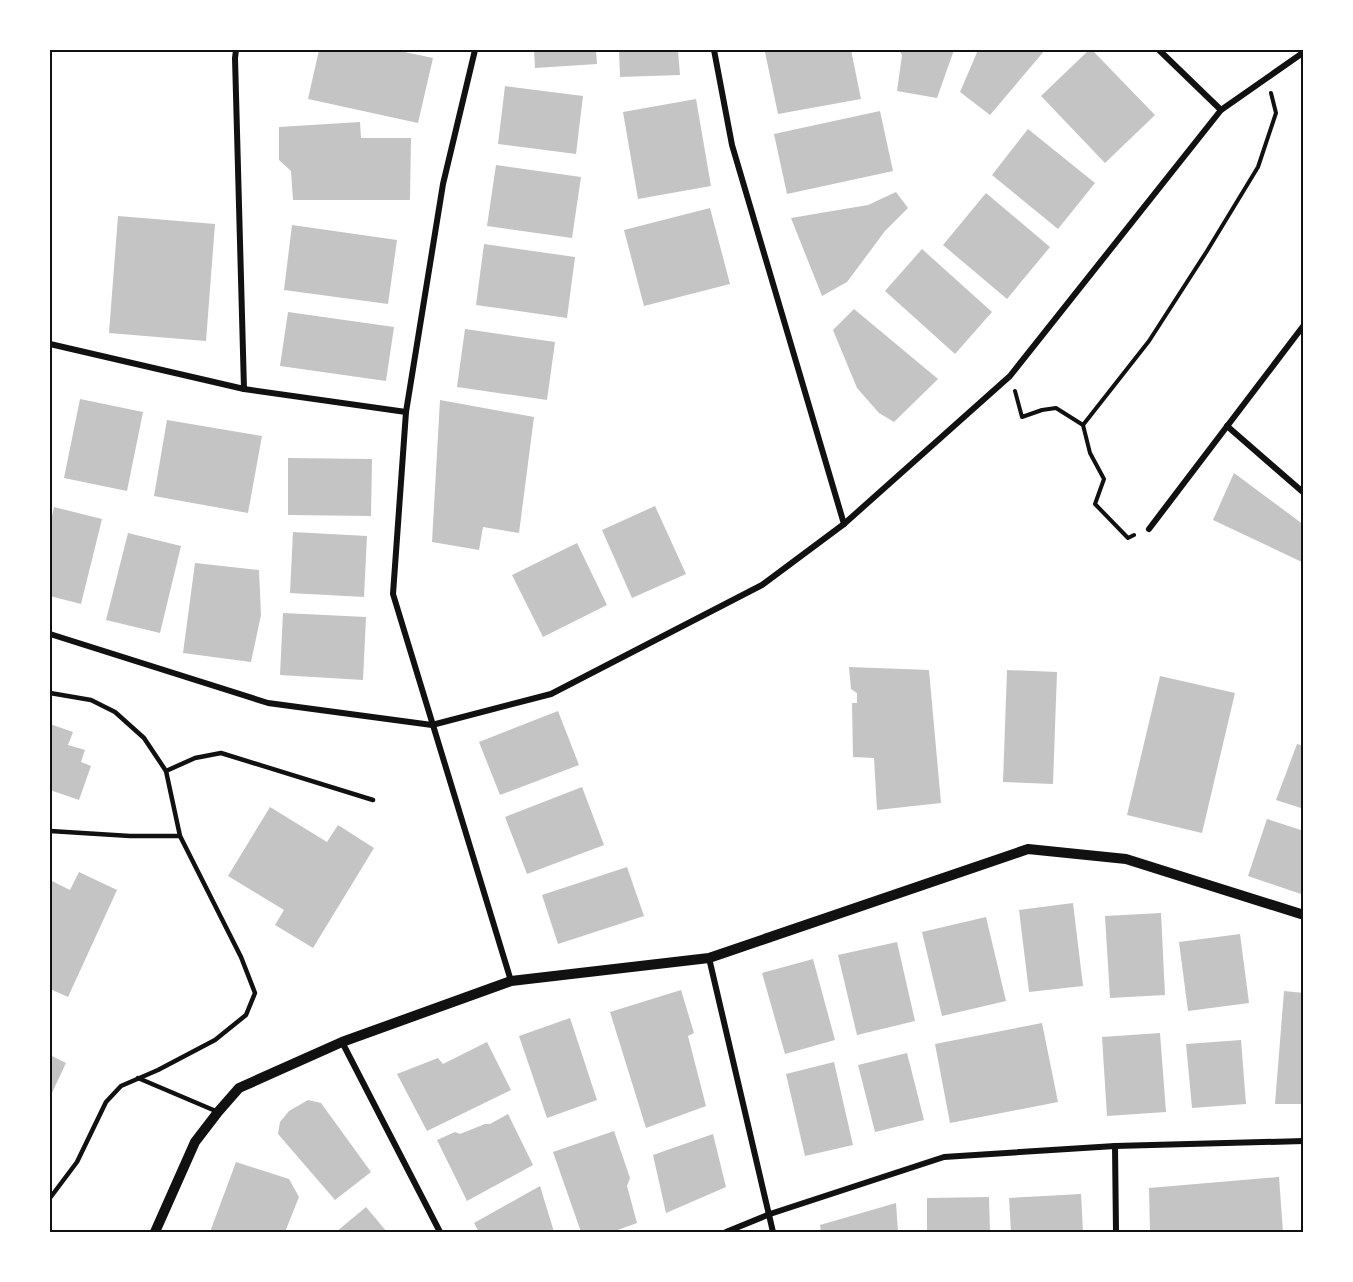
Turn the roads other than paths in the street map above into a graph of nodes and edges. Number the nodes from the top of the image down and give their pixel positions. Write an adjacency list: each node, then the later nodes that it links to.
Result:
1 (236, 50): 9 (street)
2 (475, 50): 10 (street)
3 (714, 50): 13 (street)
4 (1159, 50): 6 (street)
5 (1304, 52): 6 (street)
6 (1221, 110): 13 (street)
7 (1304, 325): 11 (street)
8 (50, 344): 9 (street)
9 (244, 389): 10 (street)
10 (406, 412): 17 (street)
11 (1227, 426): 12 (street); 14 (street)
12 (1304, 493)
13 (844, 524): 17 (street)
14 (1149, 529)
15 (50, 634): 17 (street)
16 (50, 693): 18 (lane)
17 (432, 724): 24 (street)
18 (166, 771): 19 (lane); 21 (lane)
19 (374, 800)
20 (50, 831): 21 (lane)
21 (180, 836): 26 (lane)
22 (1304, 915): 23 (street)
23 (710, 958): 24 (street); 31 (street)
24 (511, 981): 25 (street)
25 (342, 1042): 27 (street); 33 (street)
26 (138, 1078): 27 (lane); 30 (lane)
27 (218, 1112): 32 (street)
28 (1304, 1141): 29 (street)
29 (1115, 1146): 31 (street); 36 (street)
30 (50, 1198)
31 (770, 1214): 34 (street); 35 (street)
32 (155, 1233)
33 (441, 1233)
34 (726, 1233)
35 (773, 1233)
36 (1116, 1233)

